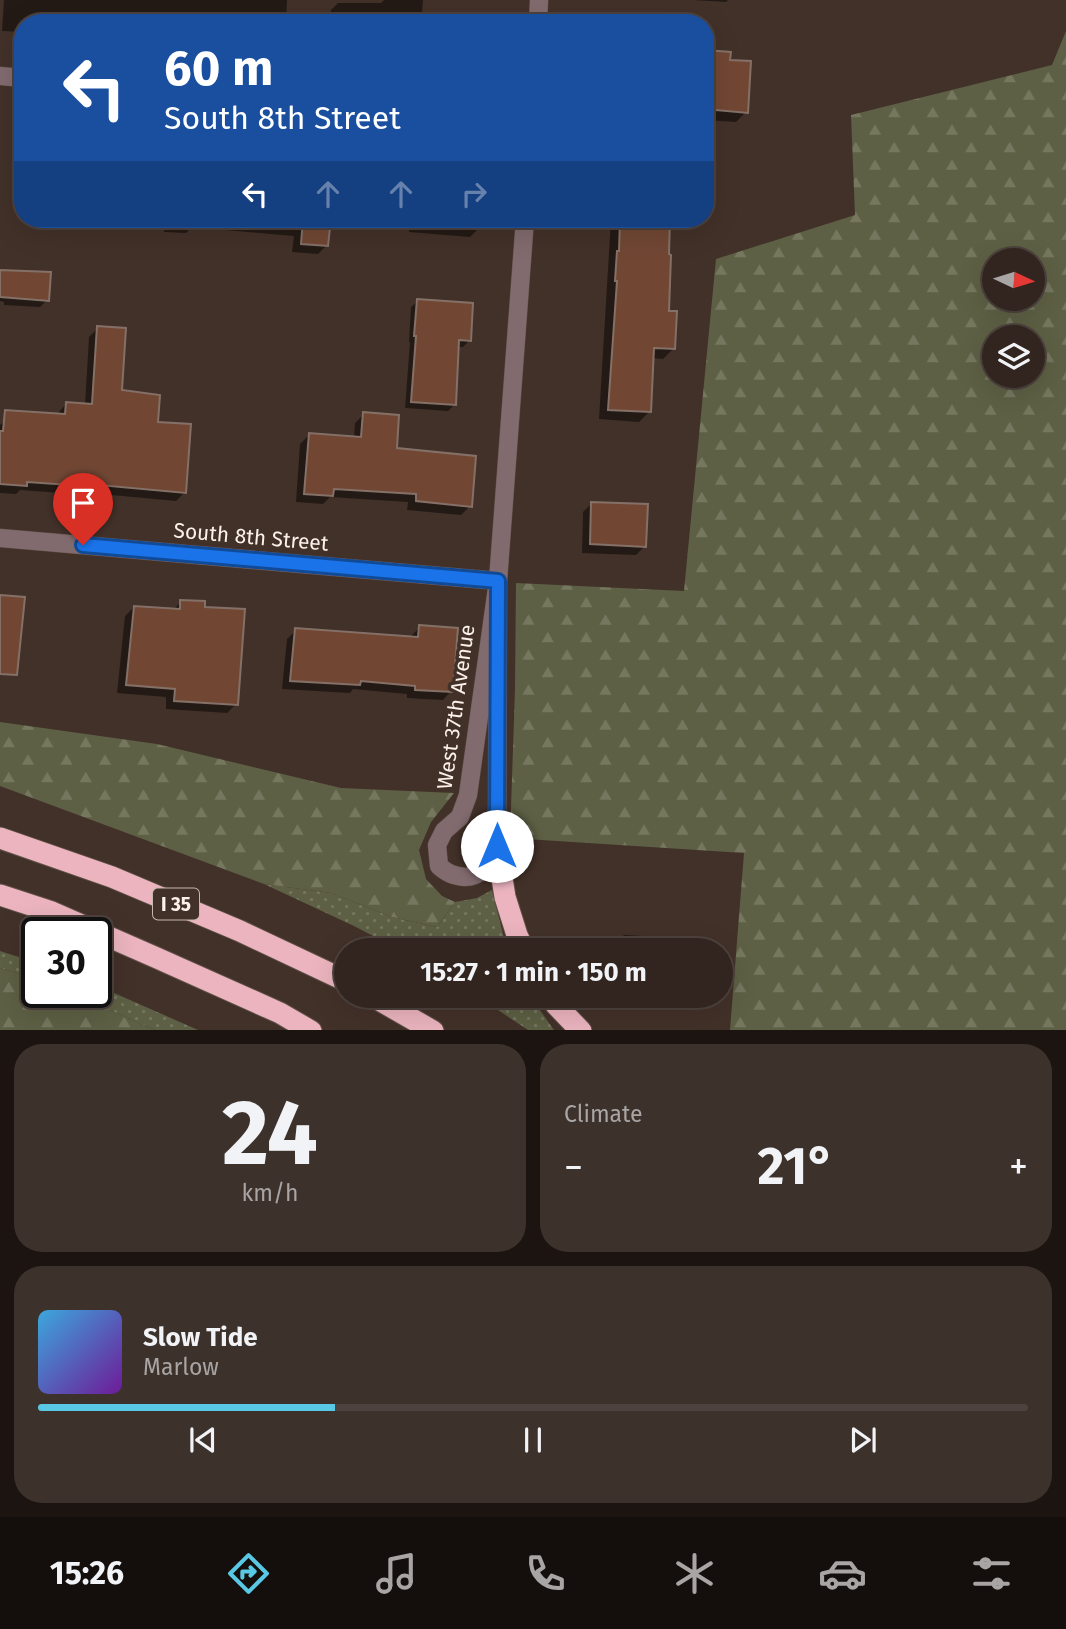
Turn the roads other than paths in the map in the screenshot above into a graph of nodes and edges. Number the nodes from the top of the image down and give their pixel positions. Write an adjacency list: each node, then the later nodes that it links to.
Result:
1 (524, 228): 3 (street, West 37th Avenue)
2 (0, 538): 3 (street, South 8th Street)
3 (498, 581): 5 (street, West 37th Avenue); 5 (street, West 37th Avenue)
4 (0, 838): 8 (highway, I 35)
5 (497, 846): 7 (highway)
6 (0, 895): 11 (highway)
7 (518, 938)
8 (334, 975)
9 (393, 1008): 12 (highway)
10 (560, 1008): 13 (highway)
11 (309, 1030)
12 (431, 1030)
13 (580, 1030)

